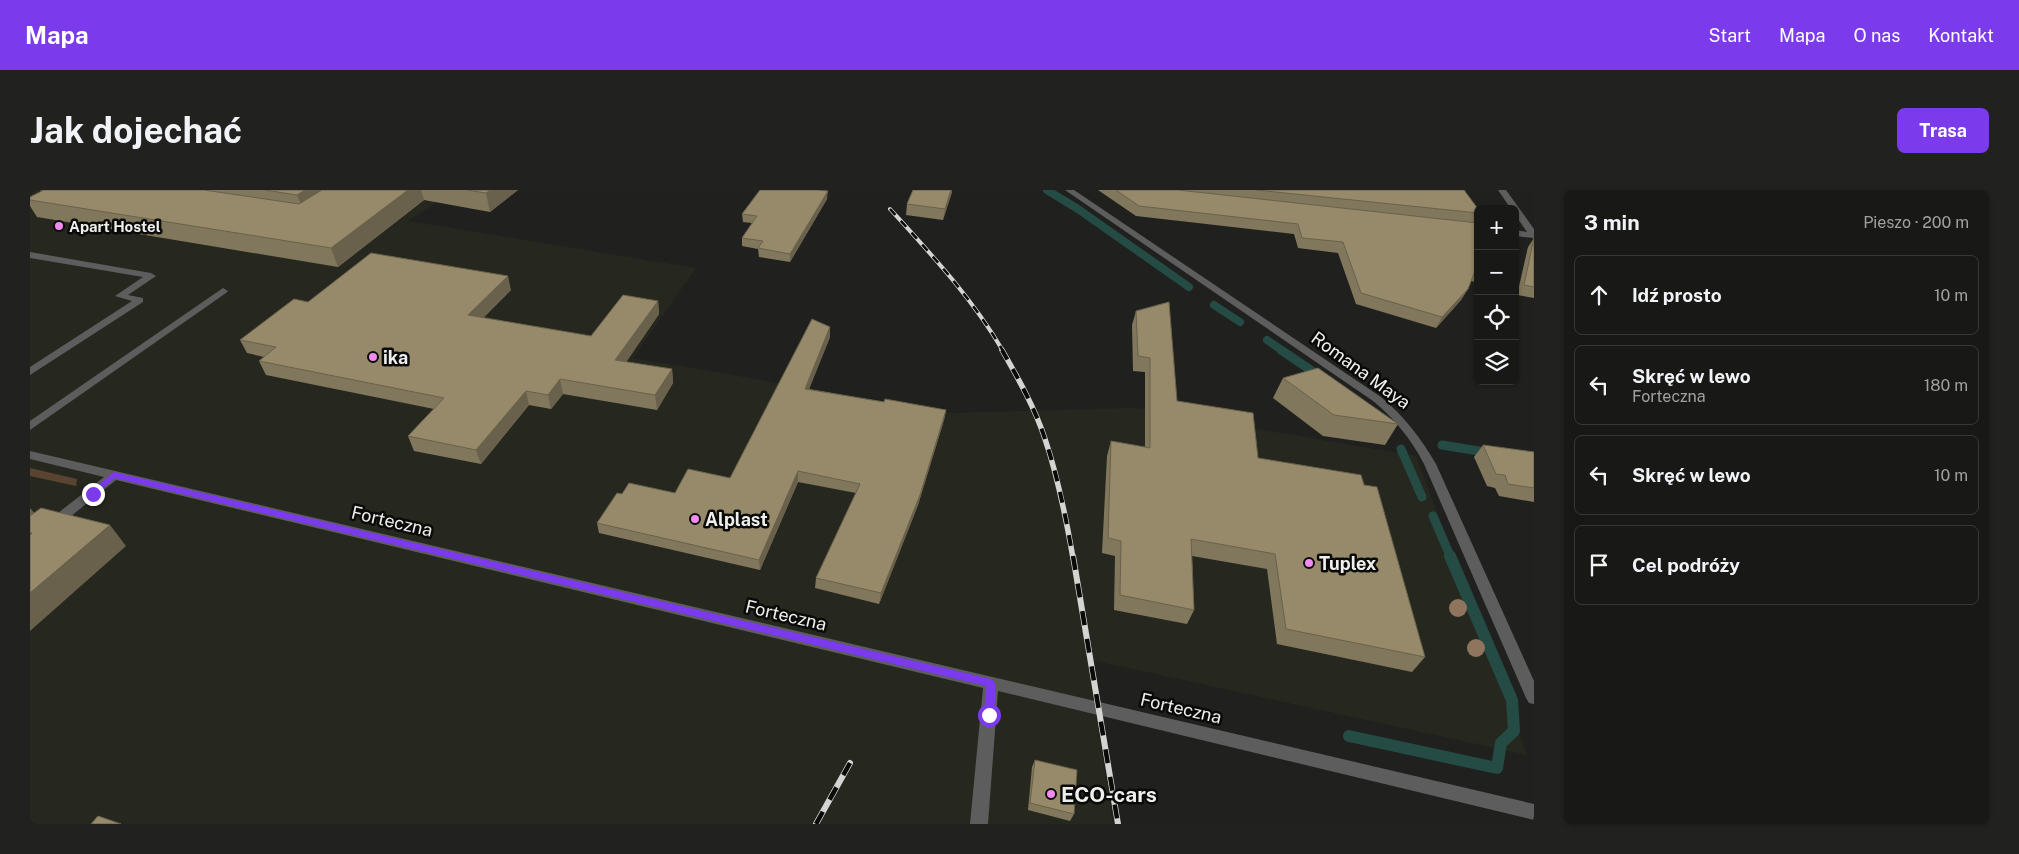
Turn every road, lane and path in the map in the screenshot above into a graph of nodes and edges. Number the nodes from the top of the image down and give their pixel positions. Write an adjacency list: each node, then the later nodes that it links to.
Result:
1 (1069, 190): 15 (street, Romana Maya)
2 (1502, 190): 3 (street)
3 (1512, 205)
4 (1519, 214): 6 (street)
5 (1519, 233): 6 (street)
6 (1534, 235)
7 (30, 255): 9 (street)
8 (223, 290): 10 (street)
9 (30, 372)
10 (30, 426)
11 (30, 455): 12 (street, Forteczna)
12 (114, 475): 13 (street); 14 (street, Forteczna)
13 (30, 542)
14 (991, 683): 16 (street, Forteczna); 17 (street)
15 (1534, 698)
16 (1534, 812)
17 (979, 824)

